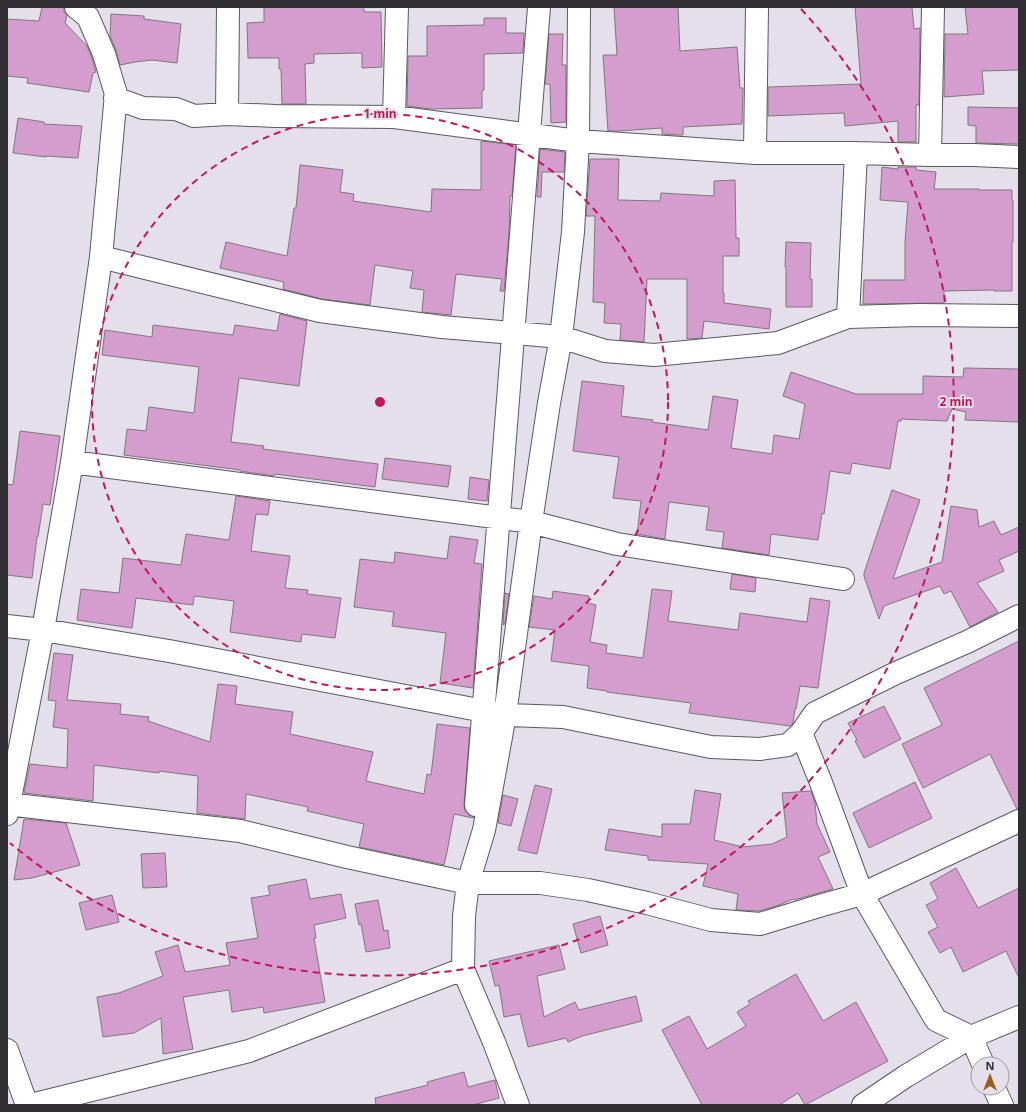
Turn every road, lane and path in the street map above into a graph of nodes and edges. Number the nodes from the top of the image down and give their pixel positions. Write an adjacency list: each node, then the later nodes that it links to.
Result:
1 (76, 7): 8 (street)
2 (228, 7): 9 (street)
3 (397, 7): 10 (street)
4 (539, 7): 32 (street)
5 (579, 7): 11 (street)
6 (757, 7): 12 (street)
7 (933, 7): 14 (street)
8 (115, 98): 9 (street); 16 (street)
9 (227, 114): 10 (street)
10 (394, 117): 11 (street)
11 (578, 141): 12 (street); 19 (street)
12 (756, 153): 13 (street)
13 (856, 153): 14 (street); 18 (street)
14 (930, 155): 15 (street)
15 (1019, 157)
16 (101, 257): 19 (street); 20 (street)
17 (1019, 316): 18 (street)
18 (848, 317): 19 (street)
19 (560, 337): 21 (street)
20 (72, 462): 21 (street); 25 (street)
21 (530, 522): 22 (street); 26 (street)
22 (843, 579)
23 (1019, 616): 27 (street)
24 (7, 626): 25 (street)
25 (43, 630): 26 (street); 28 (street)
26 (505, 715): 27 (street); 30 (street)
27 (802, 733): 31 (street)
28 (8, 807): 30 (street)
29 (1019, 821): 31 (street)
30 (468, 883): 31 (street); 32 (street)
31 (862, 894): 34 (street)
32 (463, 969): 38 (street); 39 (street); 40 (street)
33 (1019, 1017): 34 (street)
34 (971, 1037): 36 (street); 41 (street)
35 (7, 1050): 37 (street)
36 (979, 1056)
37 (18, 1092)
38 (31, 1105)
39 (518, 1105)
40 (529, 1105)
41 (863, 1105)

